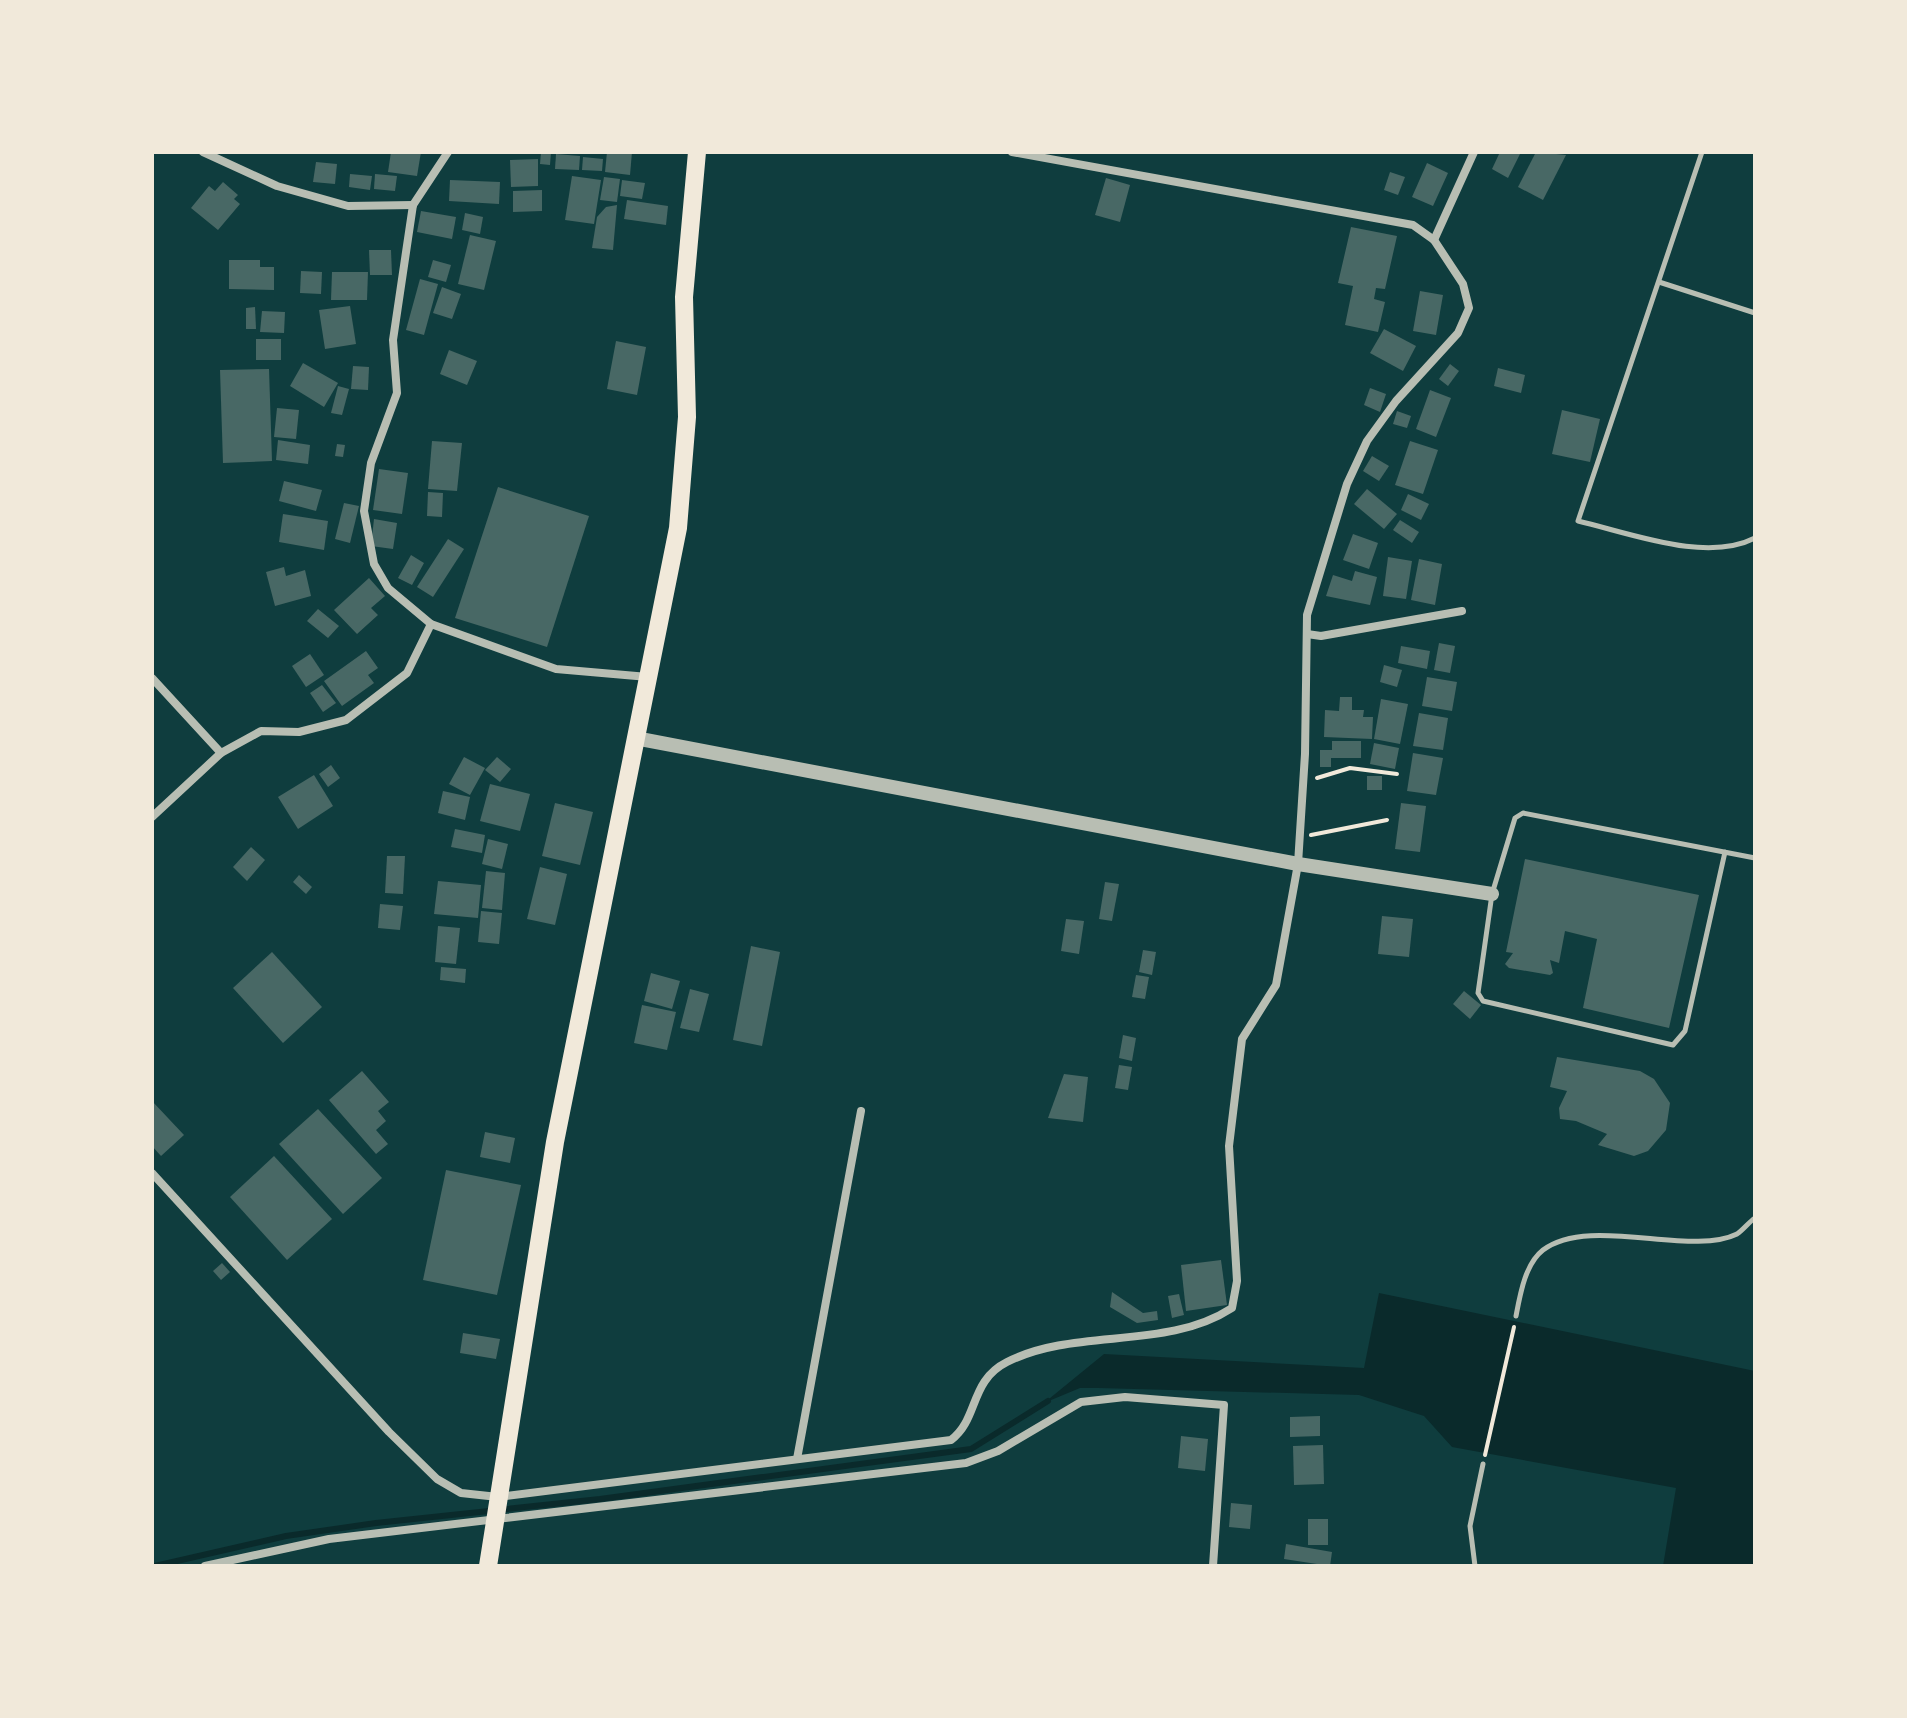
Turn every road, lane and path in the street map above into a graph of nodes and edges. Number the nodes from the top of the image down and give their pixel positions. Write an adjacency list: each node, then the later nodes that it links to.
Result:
1 (203, 152): 7 (street)
2 (448, 152): 7 (street)
3 (697, 152): 16 (highway)
4 (1012, 152): 8 (street)
5 (1474, 152): 8 (street)
6 (1702, 152): 9 (lane)
7 (413, 205): 13 (street)
8 (1434, 240): 14 (street)
9 (1659, 282): 10 (lane); 11 (lane)
10 (1755, 313)
11 (1755, 538)
12 (1462, 611): 14 (street)
13 (431, 624): 16 (street); 18 (street)
14 (1307, 634): 20 (street)
15 (152, 678): 18 (street)
16 (648, 678): 17 (highway)
17 (635, 738): 26 (street); 34 (highway)
18 (221, 753): 21 (street)
19 (1397, 774): 20 (path)
20 (1304, 784): 23 (street)
21 (152, 817)
22 (1387, 820): 23 (path)
23 (1301, 836): 26 (street)
24 (1725, 852): 25 (lane); 27 (lane); 27 (lane)
25 (1755, 858)
26 (1298, 864): 27 (street); 32 (street)
27 (1492, 894)
28 (861, 1111): 32 (street)
29 (152, 1173): 34 (street)
30 (1755, 1218): 31 (lane)
31 (1516, 1316): 33 (path)
32 (797, 1459): 34 (street)
33 (1483, 1464): 38 (lane)
34 (496, 1508): 35 (street); 36 (highway); 37 (street)
35 (205, 1566)
36 (488, 1566)
37 (1213, 1566)
38 (1475, 1566)

